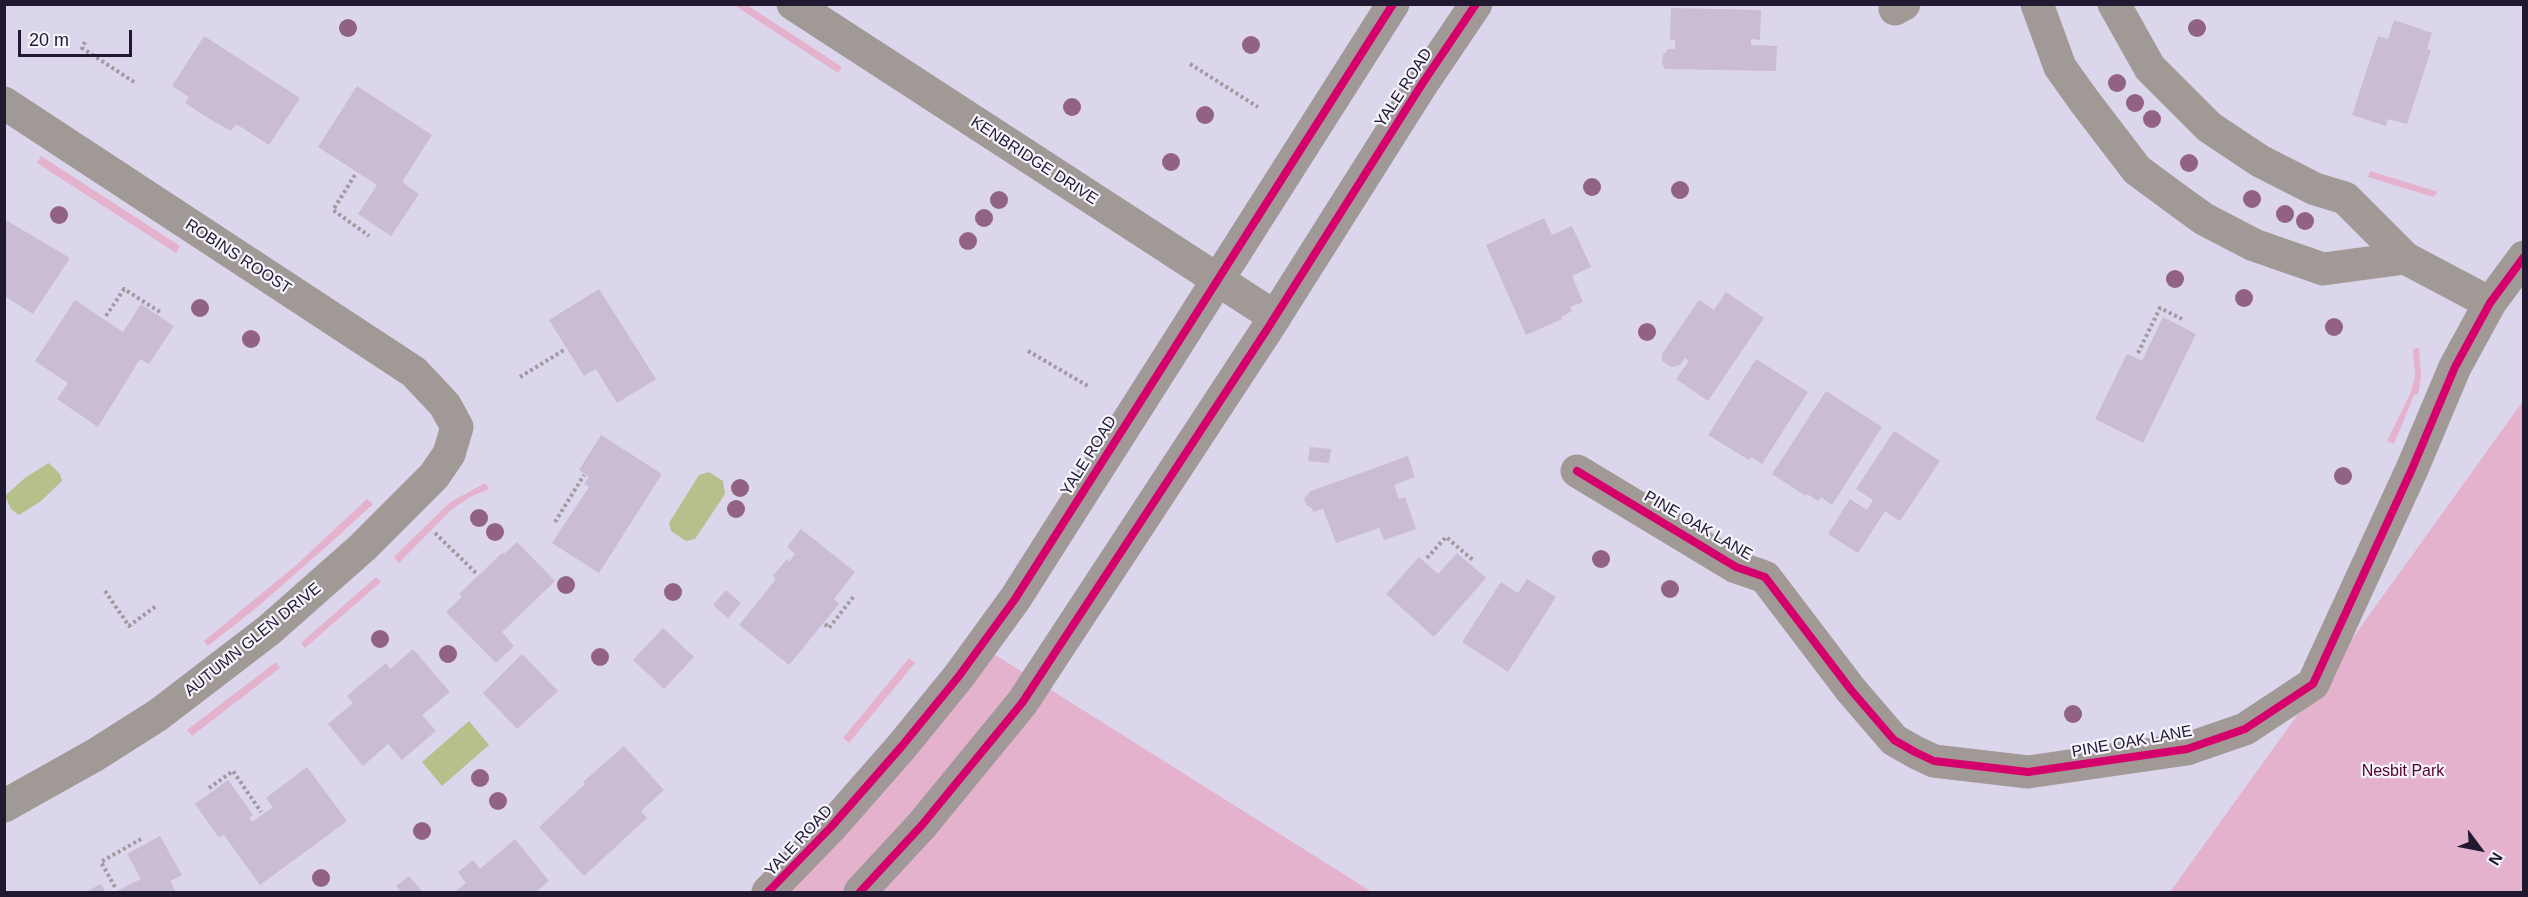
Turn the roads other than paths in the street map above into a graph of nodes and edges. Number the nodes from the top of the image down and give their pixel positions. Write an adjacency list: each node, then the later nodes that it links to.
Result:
1 (793, 4): 9 (street, KENBRIDGE DRIVE)
2 (1393, 4): 9 (main road, YALE ROAD)
3 (1476, 4): 11 (main road, YALE ROAD)
4 (2037, 4): 8 (street)
5 (2114, 4): 8 (street)
6 (4, 103): 12 (street, ROBINS ROOST)
7 (2523, 257): 10 (street, PINE OAK LANE)
8 (2405, 258): 10 (street)
9 (1217, 280): 11 (street, KENBRIDGE DRIVE); 15 (main road, YALE ROAD)
10 (2490, 303): 13 (street, PINE OAK LANE)
11 (1275, 317): 16 (main road, YALE ROAD)
12 (457, 427): 14 (street, AUTUMN GLEN DRIVE)
13 (1577, 471)
14 (4, 806)
15 (768, 892)
16 (860, 892)

